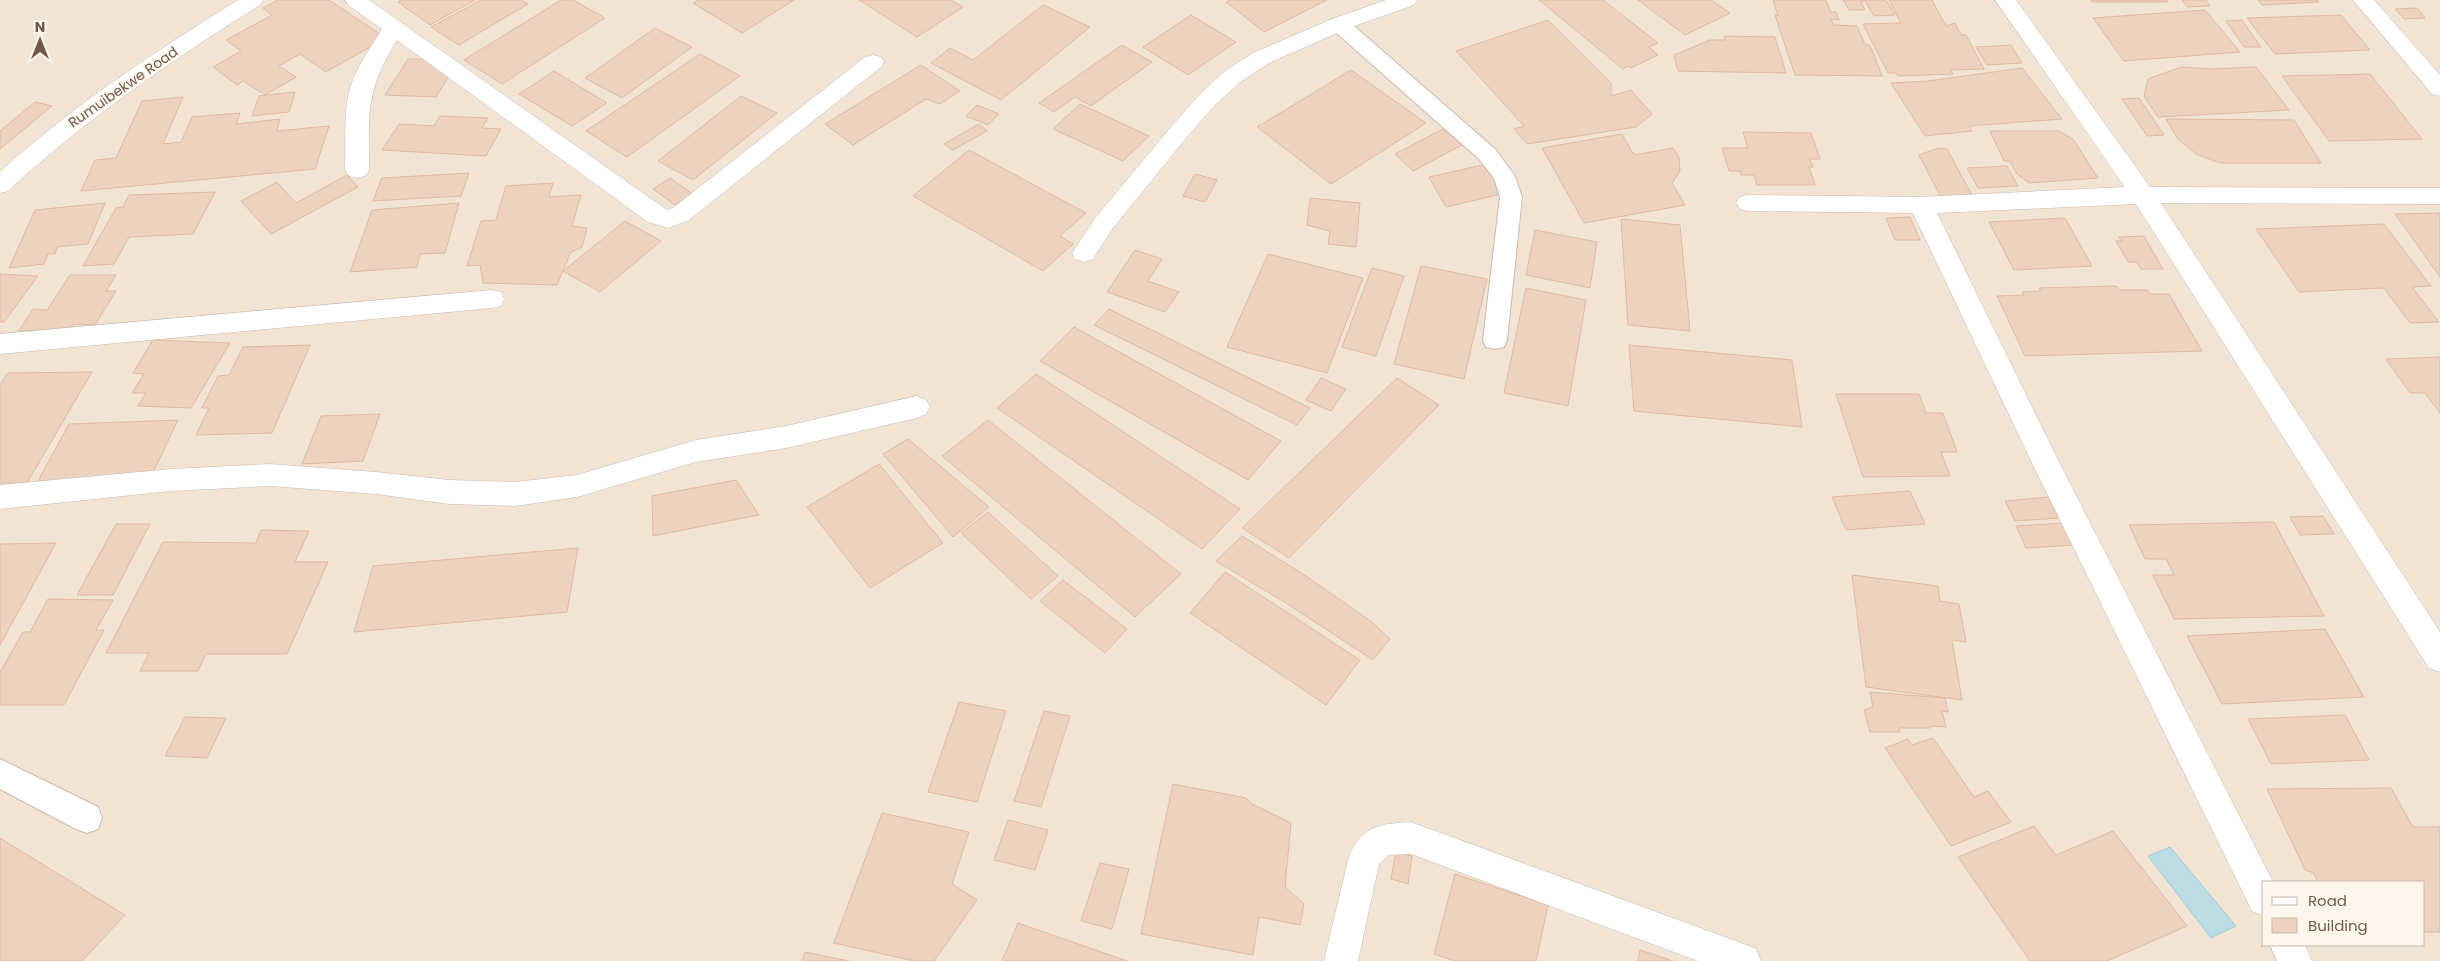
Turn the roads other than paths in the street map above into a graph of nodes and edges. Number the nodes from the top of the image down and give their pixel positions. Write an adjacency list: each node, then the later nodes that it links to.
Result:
1 (253, 0): 11 (street, Rumuibekwe Road)
2 (355, 0): 7 (street)
3 (1407, 0): 6 (street)
4 (2005, 0): 12 (street)
5 (2363, 0): 9 (street)
6 (1339, 24): 16 (street); 18 (lane)
7 (393, 28): 8 (street); 10 (street)
8 (872, 62)
9 (2440, 89)
10 (357, 170)
11 (0, 185)
12 (2143, 195): 13 (street); 15 (street); 22 (street)
13 (2440, 196)
14 (1748, 203): 15 (street)
15 (1921, 205): 25 (street)
16 (1084, 253)
17 (492, 299): 19 (street)
18 (1495, 340)
19 (0, 344)
20 (917, 407): 21 (street)
21 (0, 498)
22 (2440, 658)
23 (0, 773): 24 (lane)
24 (87, 818)
25 (2262, 895)
26 (2288, 946): 29 (street)
27 (1341, 961): 28 (street)
28 (1744, 961)
29 (2295, 961)

